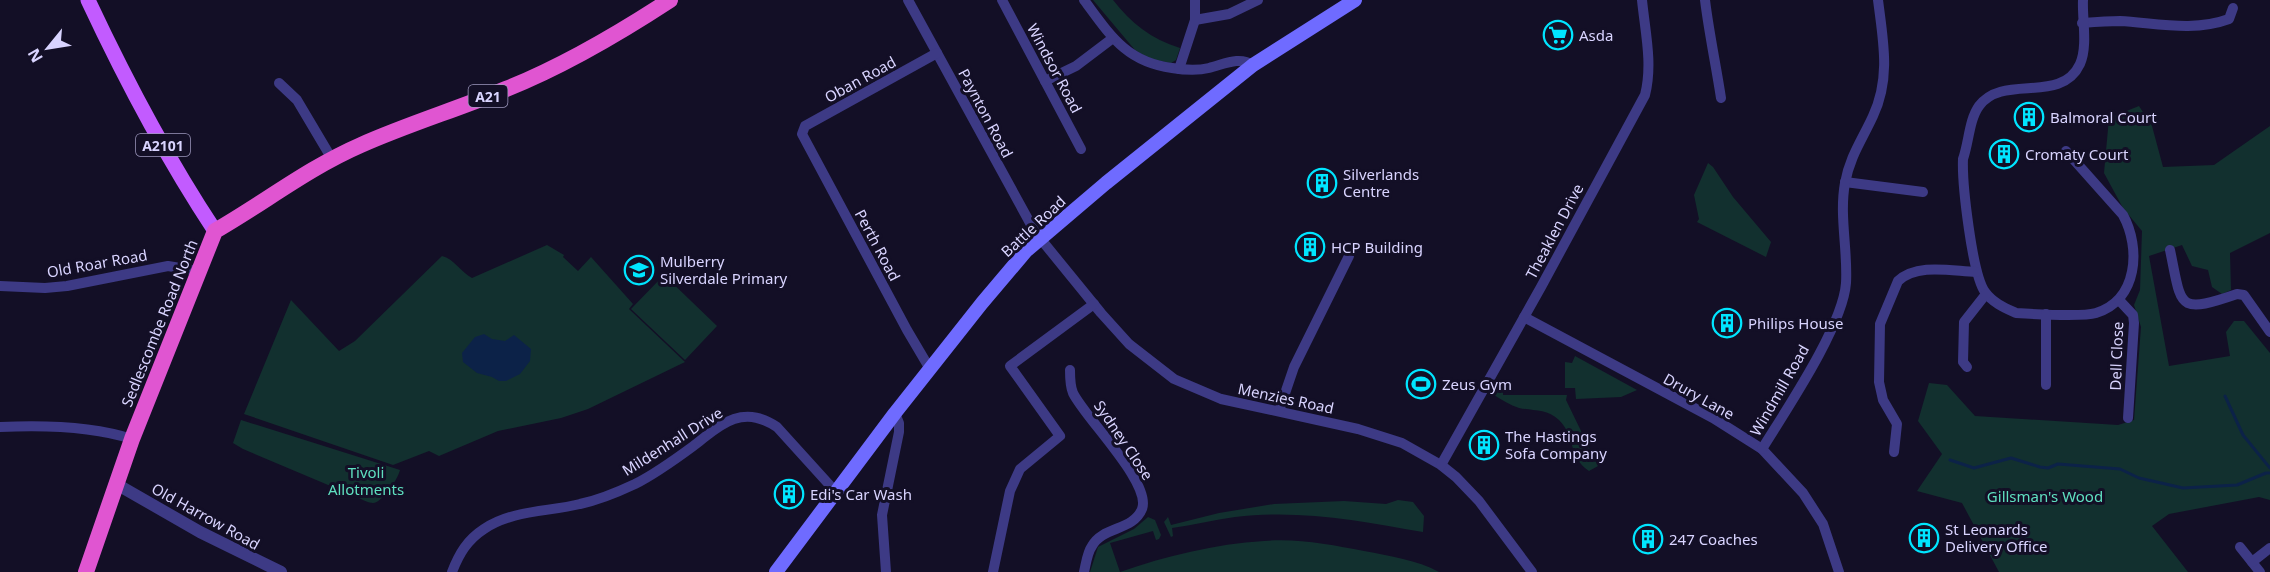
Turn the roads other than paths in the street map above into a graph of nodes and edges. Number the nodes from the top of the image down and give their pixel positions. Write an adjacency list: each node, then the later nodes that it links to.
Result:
1 (88, 0): 29 (main road, A2101)
2 (670, 0): 26 (highway, Sedlescombe Road North / A21)
3 (908, 0): 17 (street, Paynton Road)
4 (1002, 0): 20 (street, Windsor Road)
5 (1084, 0): 16 (street)
6 (1195, 0): 14 (street)
7 (1258, 0): 14 (street)
8 (1355, 0): 18 (main road, Battle Road)
9 (1642, 0): 40 (street, Theaklen Drive)
10 (1705, 0): 22 (street)
11 (1878, 0): 27 (street, Windmill Road)
12 (2083, 0): 15 (street)
13 (2233, 8): 15 (street)
14 (1195, 20): 19 (street)
15 (2082, 23): 34 (street)
16 (1113, 38): 19 (street); 20 (street)
17 (937, 53): 23 (street, Oban Road); 30 (street, Paynton Road)
18 (1253, 65): 19 (street); 30 (main road, Battle Road)
19 (1179, 69)
20 (1045, 81): 24 (street, Windsor Road)
21 (279, 83): 26 (street)
22 (1721, 98)
23 (802, 134): 43 (street, Perth Road)
24 (1081, 150)
25 (2066, 151): 37 (street)
26 (332, 159): 29 (highway, Sedlescombe Road North / A21)
27 (1845, 182): 28 (street); 51 (street, Windmill Road)
28 (1923, 192)
29 (215, 231): 33 (highway, Sedlescombe Road North)
30 (1039, 239): 38 (street, Menzies Road); 43 (main road, Battle Road)
31 (2170, 250): 41 (street)
32 (1349, 256): 46 (street)
33 (198, 271): 35 (street, Old Roar Road); 50 (highway, Sedlescombe Road North)
34 (1976, 272): 36 (street); 52 (street)
35 (0, 286)
36 (1986, 294): 39 (street); 42 (street)
37 (2119, 300): 39 (street); 48 (street, Dell Close)
38 (1094, 304): 46 (street, Menzies Road); 64 (street)
39 (2046, 314): 45 (street)
40 (1524, 317): 51 (street, Drury Lane); 53 (street, Theaklen Drive)
41 (2270, 332)
42 (1966, 367)
43 (930, 369): 47 (main road, Battle Road)
44 (1070, 370): 65 (street, Sydney Close)
45 (2046, 385)
46 (1279, 411): 53 (street, Menzies Road)
47 (895, 413): 55 (main road, Battle Road); 63 (street)
48 (2128, 418)
49 (0, 428): 50 (street)
50 (132, 440): 54 (highway, Sedlescombe Road North)
51 (1762, 449): 67 (street, Drury Lane)
52 (1894, 452)
53 (1441, 465): 66 (street, Menzies Road)
54 (118, 485): 59 (highway, Sedlescombe Road North); 60 (street, Old Harrow Road)
55 (835, 491): 61 (street, Mildenhall Drive); 62 (main road, Battle Road)
56 (2240, 547): 58 (street)
57 (2270, 548): 58 (street)
58 (2252, 562): 68 (street)
59 (86, 572)
60 (281, 572)
61 (452, 572)
62 (776, 572)
63 (886, 572)
64 (993, 572)
65 (1084, 572)
66 (1532, 572)
67 (1839, 572)
68 (2260, 572)

